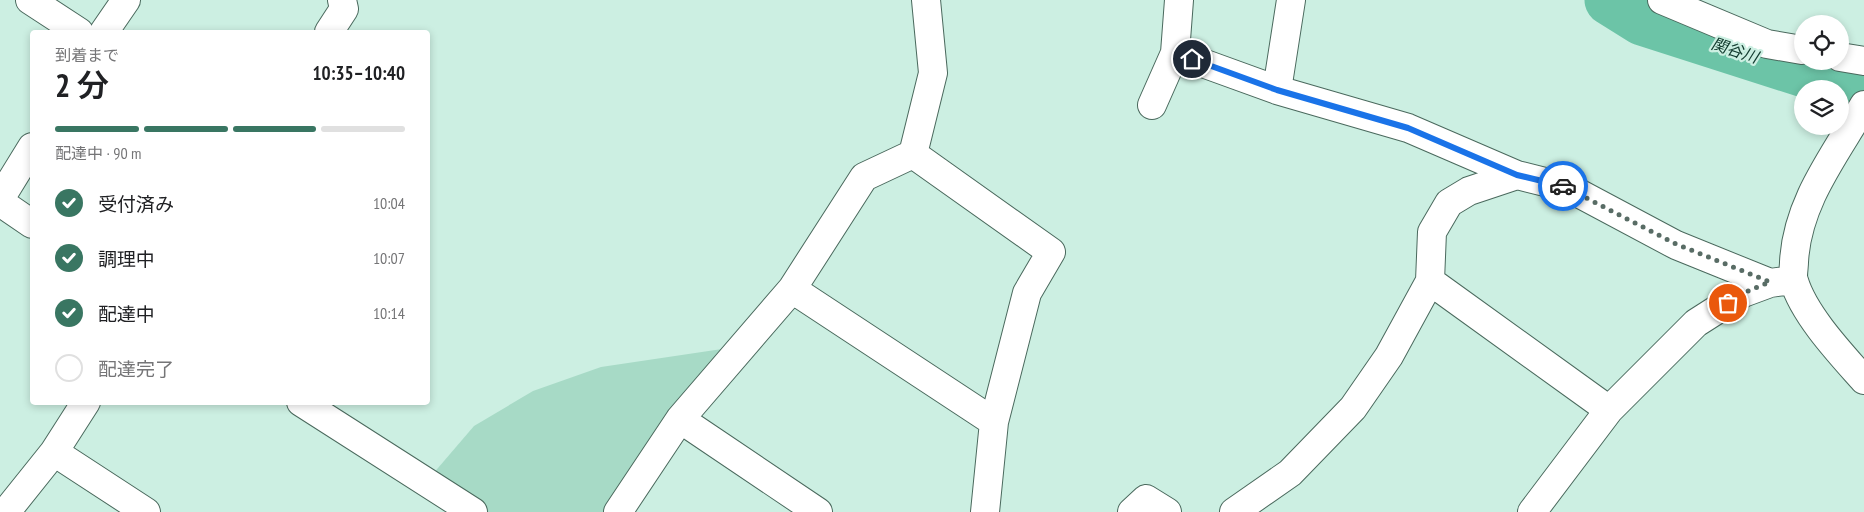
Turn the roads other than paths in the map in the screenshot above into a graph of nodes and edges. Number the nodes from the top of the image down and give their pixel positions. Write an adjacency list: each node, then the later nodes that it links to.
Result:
1 (30, 0): 8 (street)
2 (126, 0): 9 (street)
3 (342, 0): 10 (street)
4 (926, 0): 19 (street)
5 (1179, 0): 12 (street)
6 (1291, 0): 15 (street)
7 (1662, 0): 11 (street)
8 (76, 30)
9 (105, 30)
10 (330, 30)
11 (1794, 49)
12 (1175, 53): 15 (street); 16 (street)
13 (1849, 58): 14 (street)
14 (1864, 61)
15 (1277, 90): 20 (street)
16 (1152, 105)
17 (1864, 105): 24 (street)
18 (30, 150): 21 (street)
19 (913, 154): 25 (street); 31 (street)
20 (1517, 175): 23 (street); 24 (street)
21 (0, 200): 22 (street)
22 (30, 222)
23 (1430, 280): 29 (street); 41 (street)
24 (1782, 281): 26 (street); 29 (street)
25 (792, 289): 30 (street); 31 (street)
26 (1864, 380)
27 (84, 405): 32 (street)
28 (306, 405): 35 (street)
29 (1609, 410): 42 (street)
30 (680, 419): 36 (street); 37 (street)
31 (994, 422): 38 (street)
32 (54, 452): 33 (street); 34 (street)
33 (6, 512)
34 (146, 512)
35 (473, 512)
36 (618, 512)
37 (818, 512)
38 (985, 512)
39 (1132, 512): 40 (street)
40 (1167, 512)
41 (1234, 512)
42 (1532, 512)

